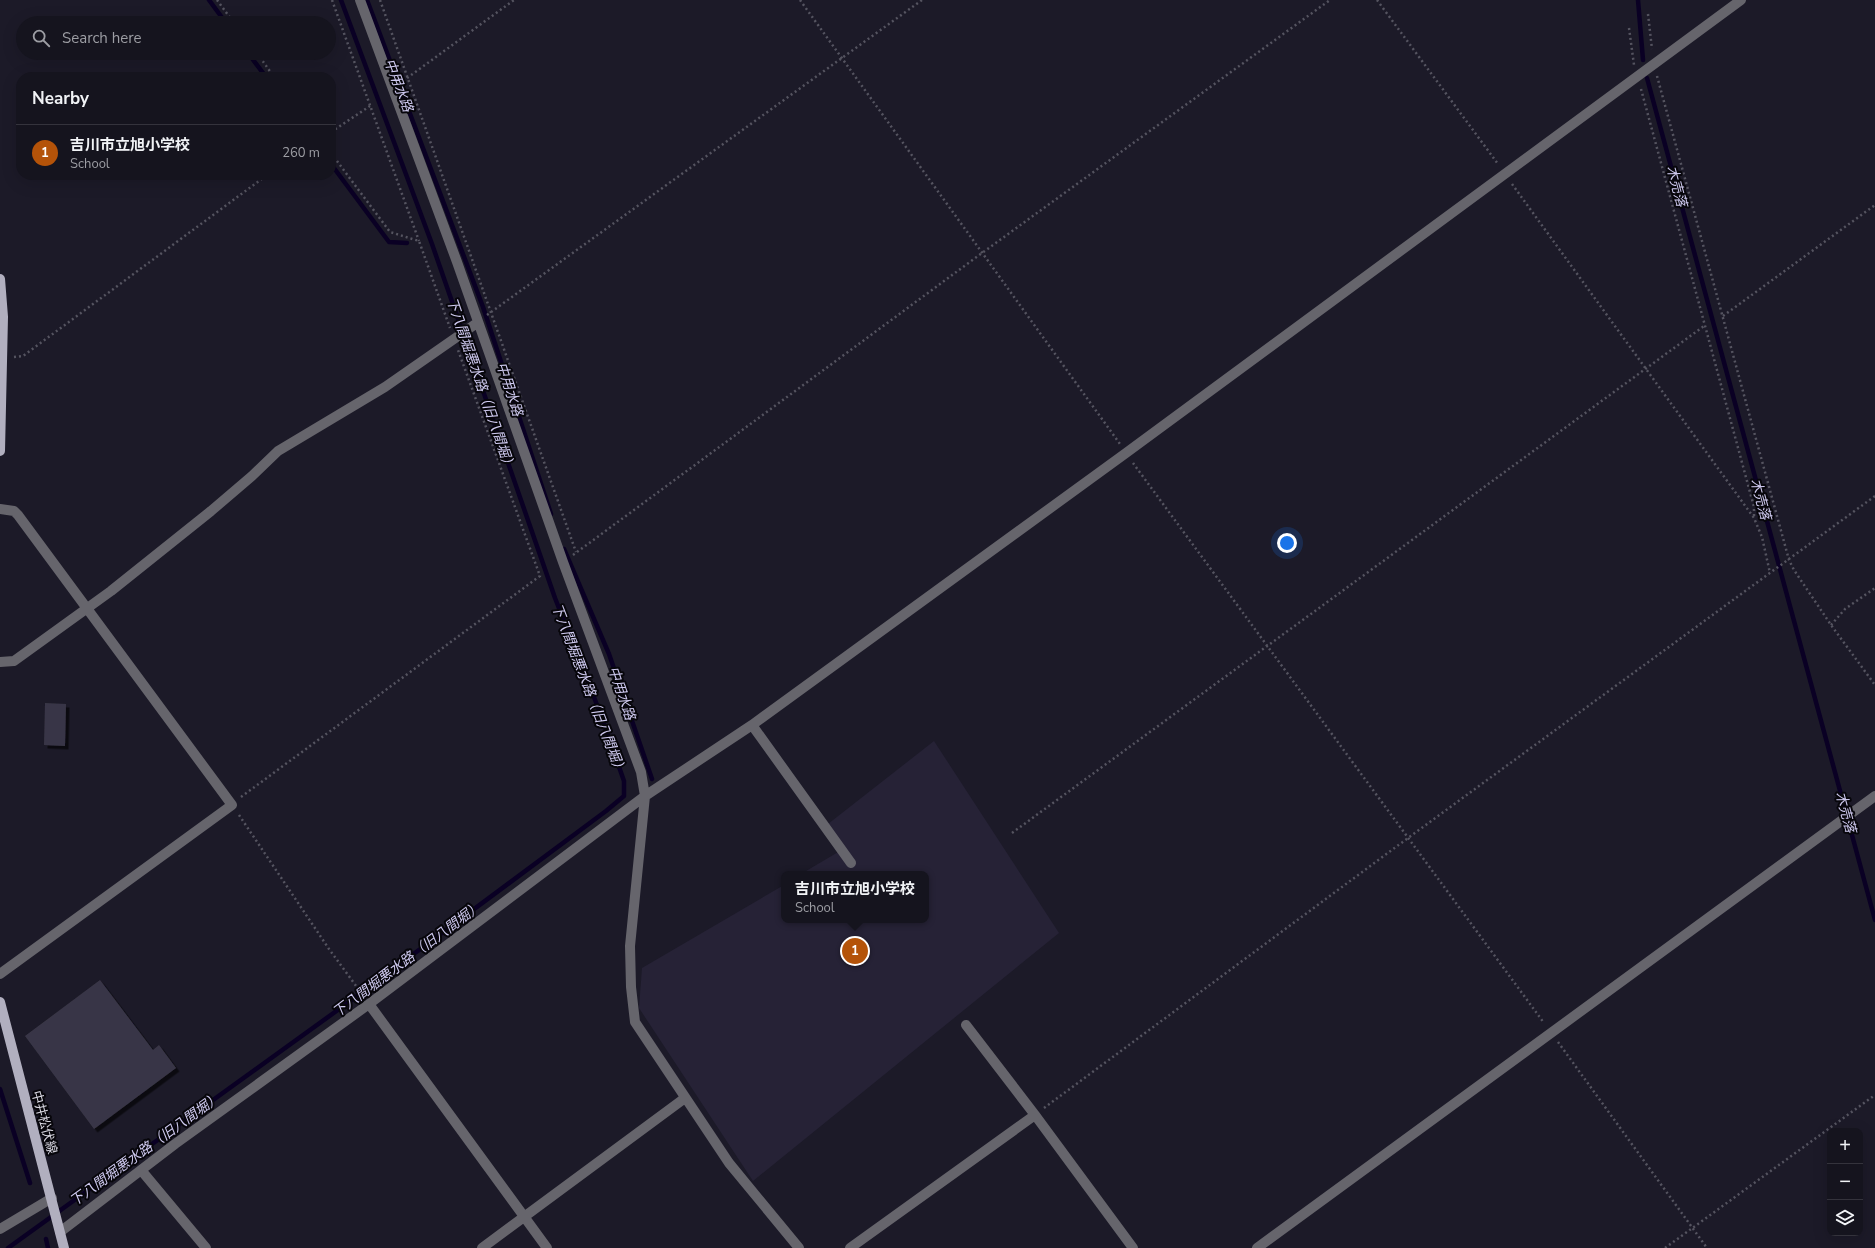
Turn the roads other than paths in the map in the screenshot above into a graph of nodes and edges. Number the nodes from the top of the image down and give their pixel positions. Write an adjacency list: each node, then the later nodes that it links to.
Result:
1 (360, 0): 4 (street)
2 (1741, 0): 9 (street)
3 (0, 279): 5 (main road)
4 (477, 323): 7 (street); 10 (street)
5 (0, 451)
6 (0, 510): 7 (street)
7 (87, 607): 8 (street); 13 (street)
8 (0, 662)
9 (752, 725): 10 (street); 12 (street)
10 (645, 796): 15 (street); 17 (street)
11 (1875, 796): 31 (street)
12 (851, 863)
13 (0, 974)
14 (0, 1002): 20 (main road, 中井松伏線)
15 (369, 1004): 19 (street); 21 (street)
16 (966, 1025): 18 (street)
17 (685, 1098): 21 (street); 28 (street)
18 (1035, 1115): 29 (street); 30 (street)
19 (141, 1170): 23 (street); 25 (street)
20 (52, 1198): 22 (street); 23 (main road, 中井松伏線)
21 (525, 1217): 26 (street); 27 (street)
22 (0, 1230)
23 (60, 1232): 24 (main road, 中井松伏線)
24 (64, 1248)
25 (206, 1248)
26 (482, 1248)
27 (547, 1248)
28 (799, 1248)
29 (850, 1248)
30 (1133, 1248)
31 (1257, 1248)

